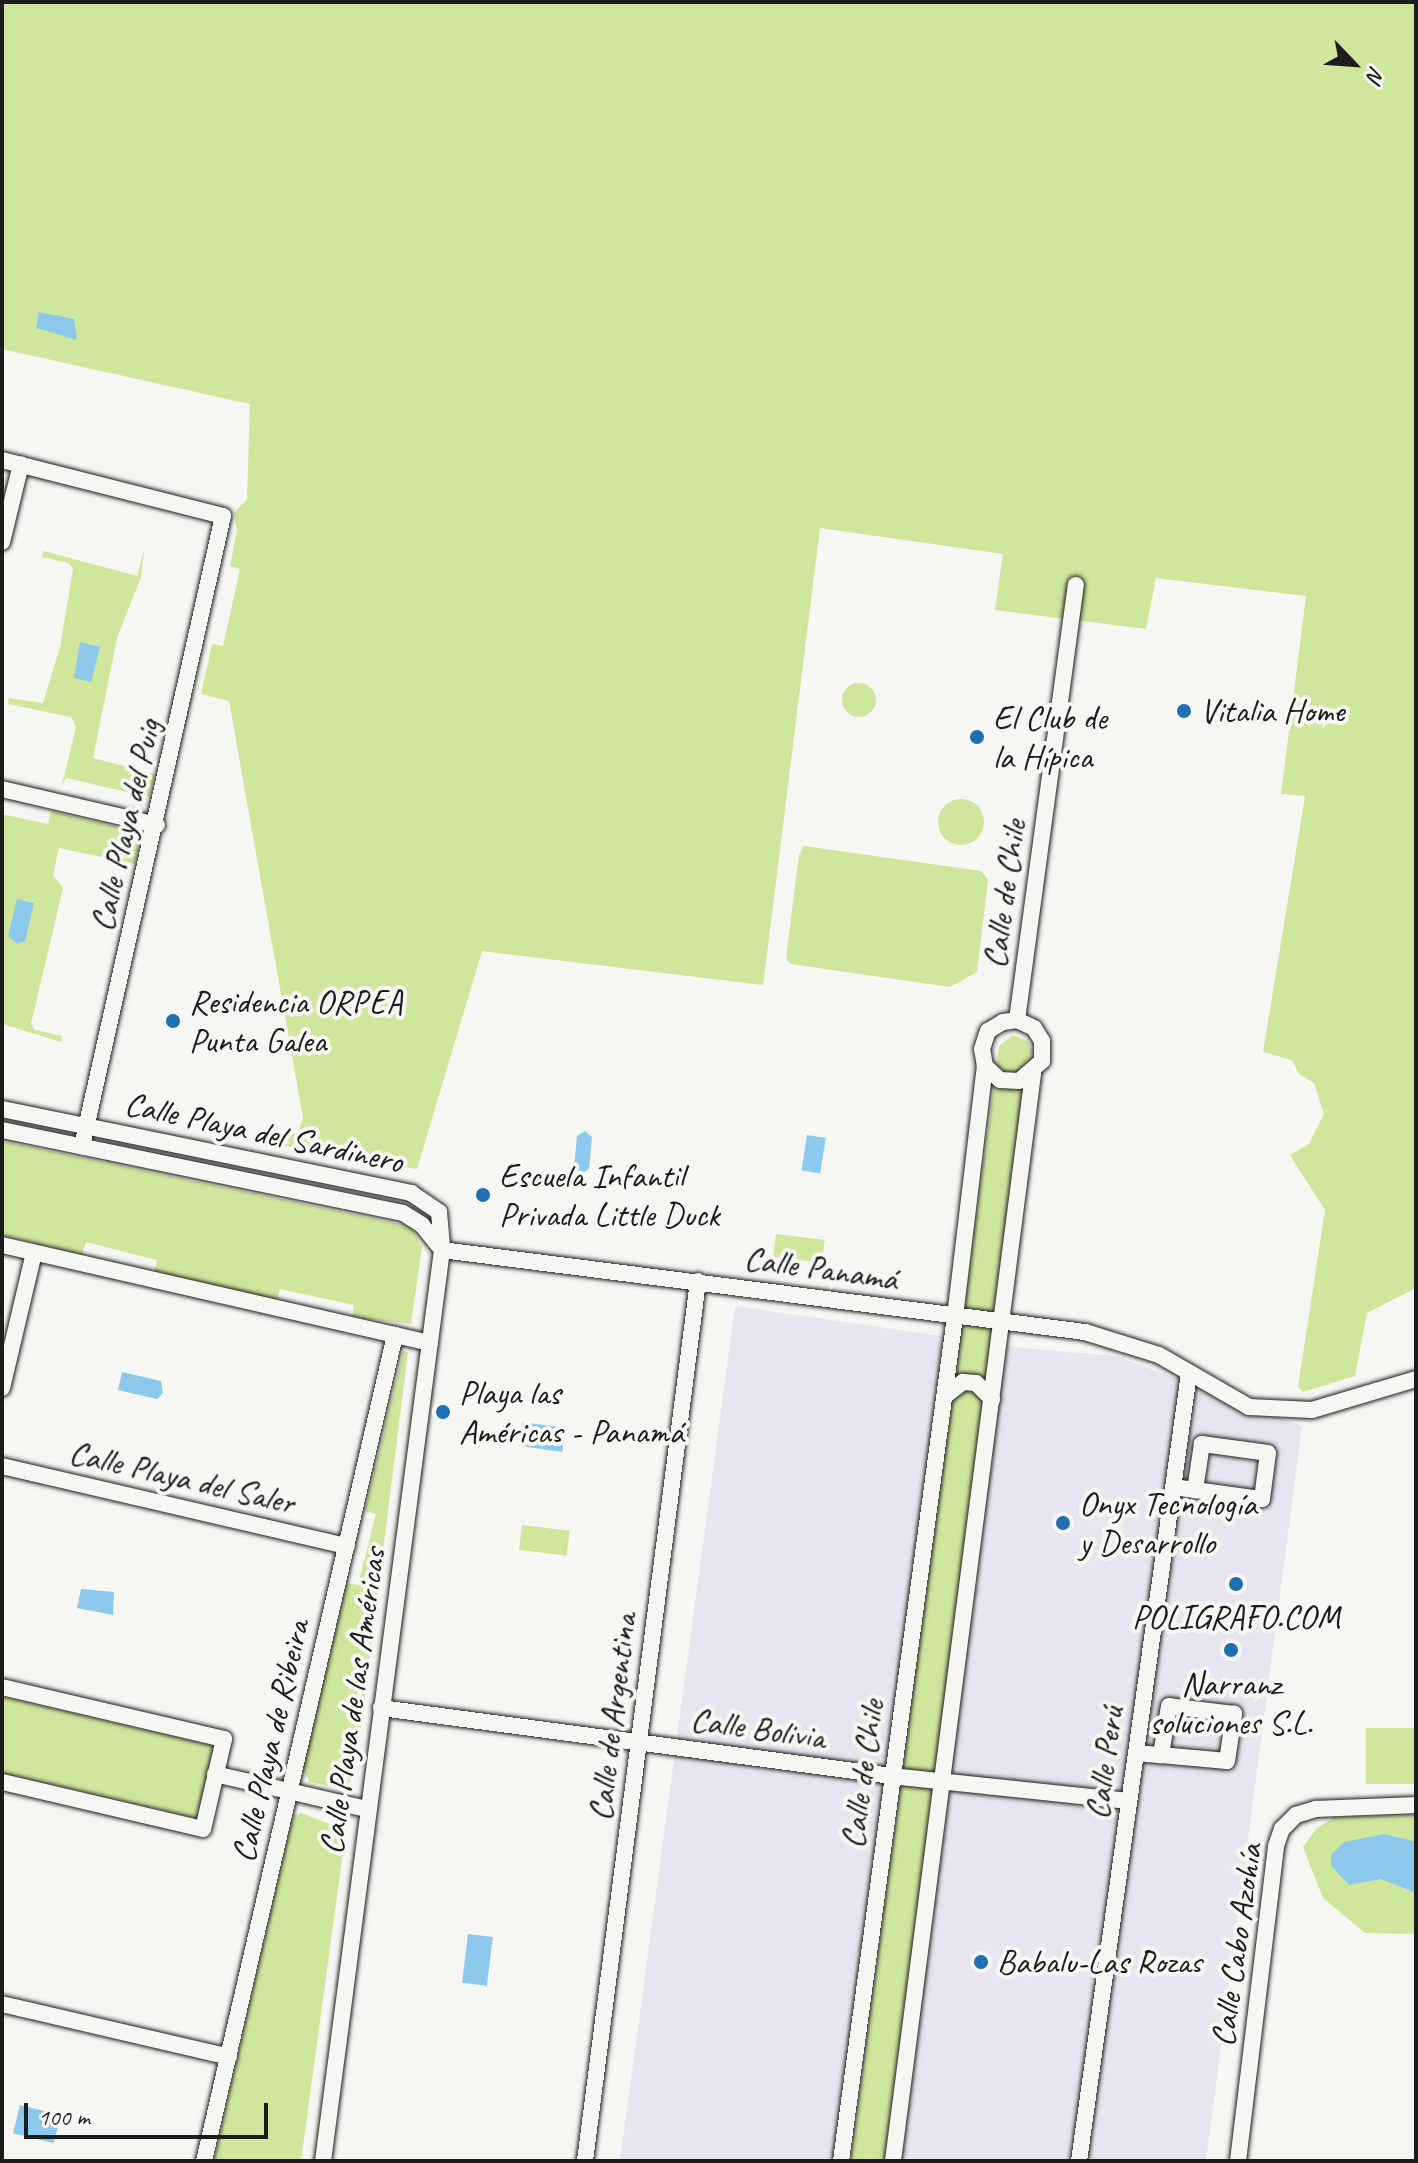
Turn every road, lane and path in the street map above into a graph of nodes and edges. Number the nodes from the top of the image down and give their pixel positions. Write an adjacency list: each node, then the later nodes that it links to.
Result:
1 (2, 460): 2 (street)
2 (21, 464): 3 (street); 6 (street, Calle Playa del Puig)
3 (2, 542)
4 (1076, 585): 7 (street, Calle de Chile)
5 (2, 789): 6 (street)
6 (157, 825): 11 (street, Calle Playa del Puig)
7 (1017, 1020): 8 (street); 9 (street)
8 (985, 1066): 9 (street); 18 (street, Calle de Chile)
9 (1033, 1074): 19 (street)
10 (2, 1109): 11 (street, Calle Playa del Sardinero)
11 (86, 1126): 13 (street, Calle Playa del Puig); 15 (street, Calle Playa del Sardinero)
12 (2, 1130): 13 (street, Calle Playa del Sardinero)
13 (82, 1146): 15 (street, Calle Playa del Sardinero)
14 (2, 1245): 16 (street)
15 (442, 1250): 17 (street, Calle Panamá); 21 (street, Calle Playa de las Américas)
16 (34, 1253): 20 (street); 26 (street)
17 (698, 1281): 18 (street, Calle Panamá); 39 (street, Calle de Argentina)
18 (955, 1317): 19 (street, Calle Panamá); 22 (street, Calle de Chile)
19 (1001, 1323): 23 (street); 24 (street, Calle Panamá)
20 (395, 1335): 21 (street); 34 (street, Calle Playa de Ribeira)
21 (430, 1343): 36 (street, Calle Playa de las Américas)
22 (950, 1356): 23 (street); 27 (street, Calle de Chile)
23 (997, 1362): 28 (street)
24 (1189, 1373): 25 (street, Calle Panamá); 29 (street, Calle Perú)
25 (1416, 1379)
26 (2, 1388)
27 (945, 1396): 28 (street); 43 (street, Calle de Chile)
28 (992, 1399): 45 (street)
29 (1176, 1465): 31 (street); 32 (street, Calle Perú)
30 (2, 1466): 34 (street, Calle Playa del Saler)
31 (1198, 1468): 33 (street); 33 (street)
32 (1173, 1487): 33 (street); 37 (street, Calle Perú)
33 (1195, 1490)
34 (347, 1546): 46 (street, Calle Playa de Ribeira)
35 (2, 1687): 42 (street)
36 (381, 1708): 39 (street, Calle Bolivia); 49 (street, Calle Playa de las Américas)
37 (1139, 1730): 38 (street); 40 (street, Calle Perú)
38 (1165, 1732): 41 (street); 41 (street)
39 (640, 1742): 43 (street, Calle Bolivia); 54 (street, Calle de Argentina)
40 (1136, 1753): 41 (street); 47 (street, Calle Perú)
41 (1161, 1755)
42 (215, 1774): 44 (street); 46 (street)
43 (891, 1776): 45 (street, Calle Bolivia); 55 (street, Calle de Chile)
44 (2, 1782)
45 (946, 1782): 47 (street, Calle Bolivia); 56 (street)
46 (288, 1792): 49 (street); 51 (street, Calle Playa de Ribeira)
47 (1129, 1801): 57 (street, Calle Perú)
48 (1416, 1805): 58 (street, Calle Cabo Azohía)
49 (367, 1809): 53 (street, Calle Playa de las Américas)
50 (2, 2004): 51 (street)
51 (229, 2057): 52 (street, Calle Playa de Ribeira)
52 (204, 2161)
53 (323, 2161)
54 (585, 2161)
55 (841, 2161)
56 (893, 2161)
57 (1079, 2161)
58 (1238, 2161)

